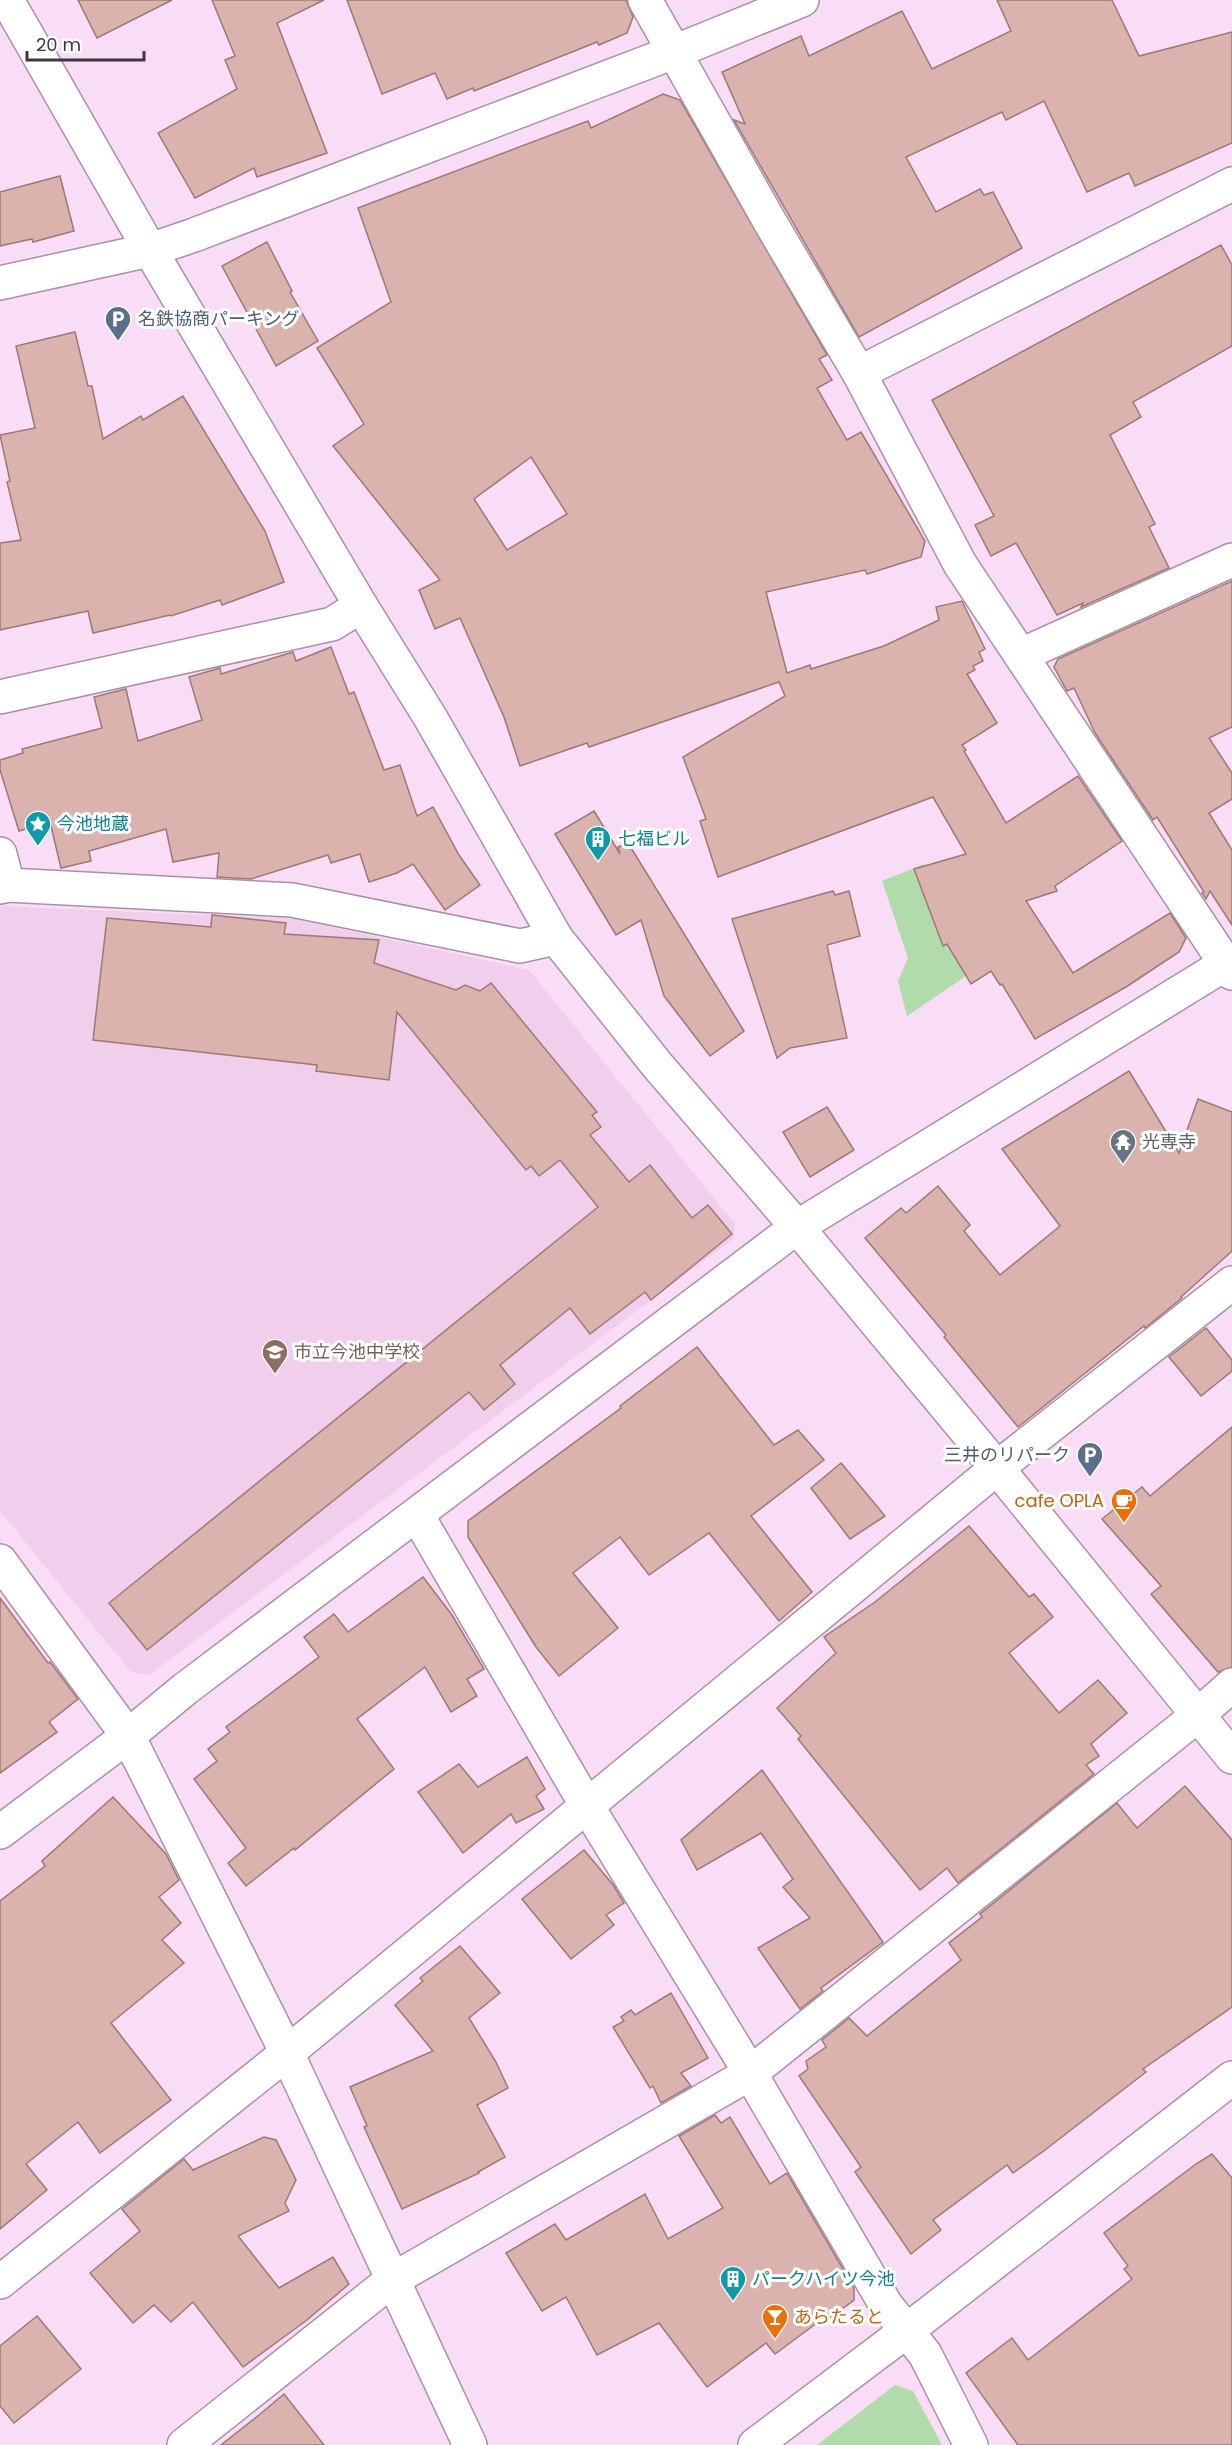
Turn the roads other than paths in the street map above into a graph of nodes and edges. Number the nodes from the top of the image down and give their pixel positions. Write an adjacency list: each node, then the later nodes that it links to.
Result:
1 (7, 0): 6 (street)
2 (645, 0): 4 (street)
3 (802, 0): 4 (street)
4 (674, 52): 6 (street); 8 (street)
5 (1232, 184): 8 (street)
6 (150, 250): 7 (street); 10 (street)
7 (0, 283)
8 (859, 373): 11 (street)
9 (1232, 560): 11 (street)
10 (361, 606): 12 (street); 14 (street)
11 (1021, 655): 15 (street)
12 (0, 697)
13 (3, 876): 14 (street)
14 (556, 938): 16 (street)
15 (1230, 966): 16 (street)
16 (797, 1227): 18 (street); 19 (street)
17 (1232, 1283): 18 (street)
18 (997, 1468): 22 (street); 25 (street)
19 (417, 1515): 23 (street); 25 (street)
20 (0, 1561): 23 (street)
21 (1232, 1685): 22 (street)
22 (1198, 1715): 24 (street); 28 (street)
23 (128, 1736): 26 (street); 27 (street)
24 (1232, 1757)
25 (587, 1806): 27 (street); 28 (street)
26 (0, 1832)
27 (287, 2053): 30 (street); 31 (street)
28 (749, 2073): 30 (street); 32 (street)
29 (1232, 2078): 32 (street)
30 (392, 2280): 33 (street); 34 (street)
31 (0, 2282)
32 (906, 2332): 35 (street); 36 (street)
33 (184, 2445)
34 (470, 2445)
35 (755, 2445)
36 (971, 2445)

